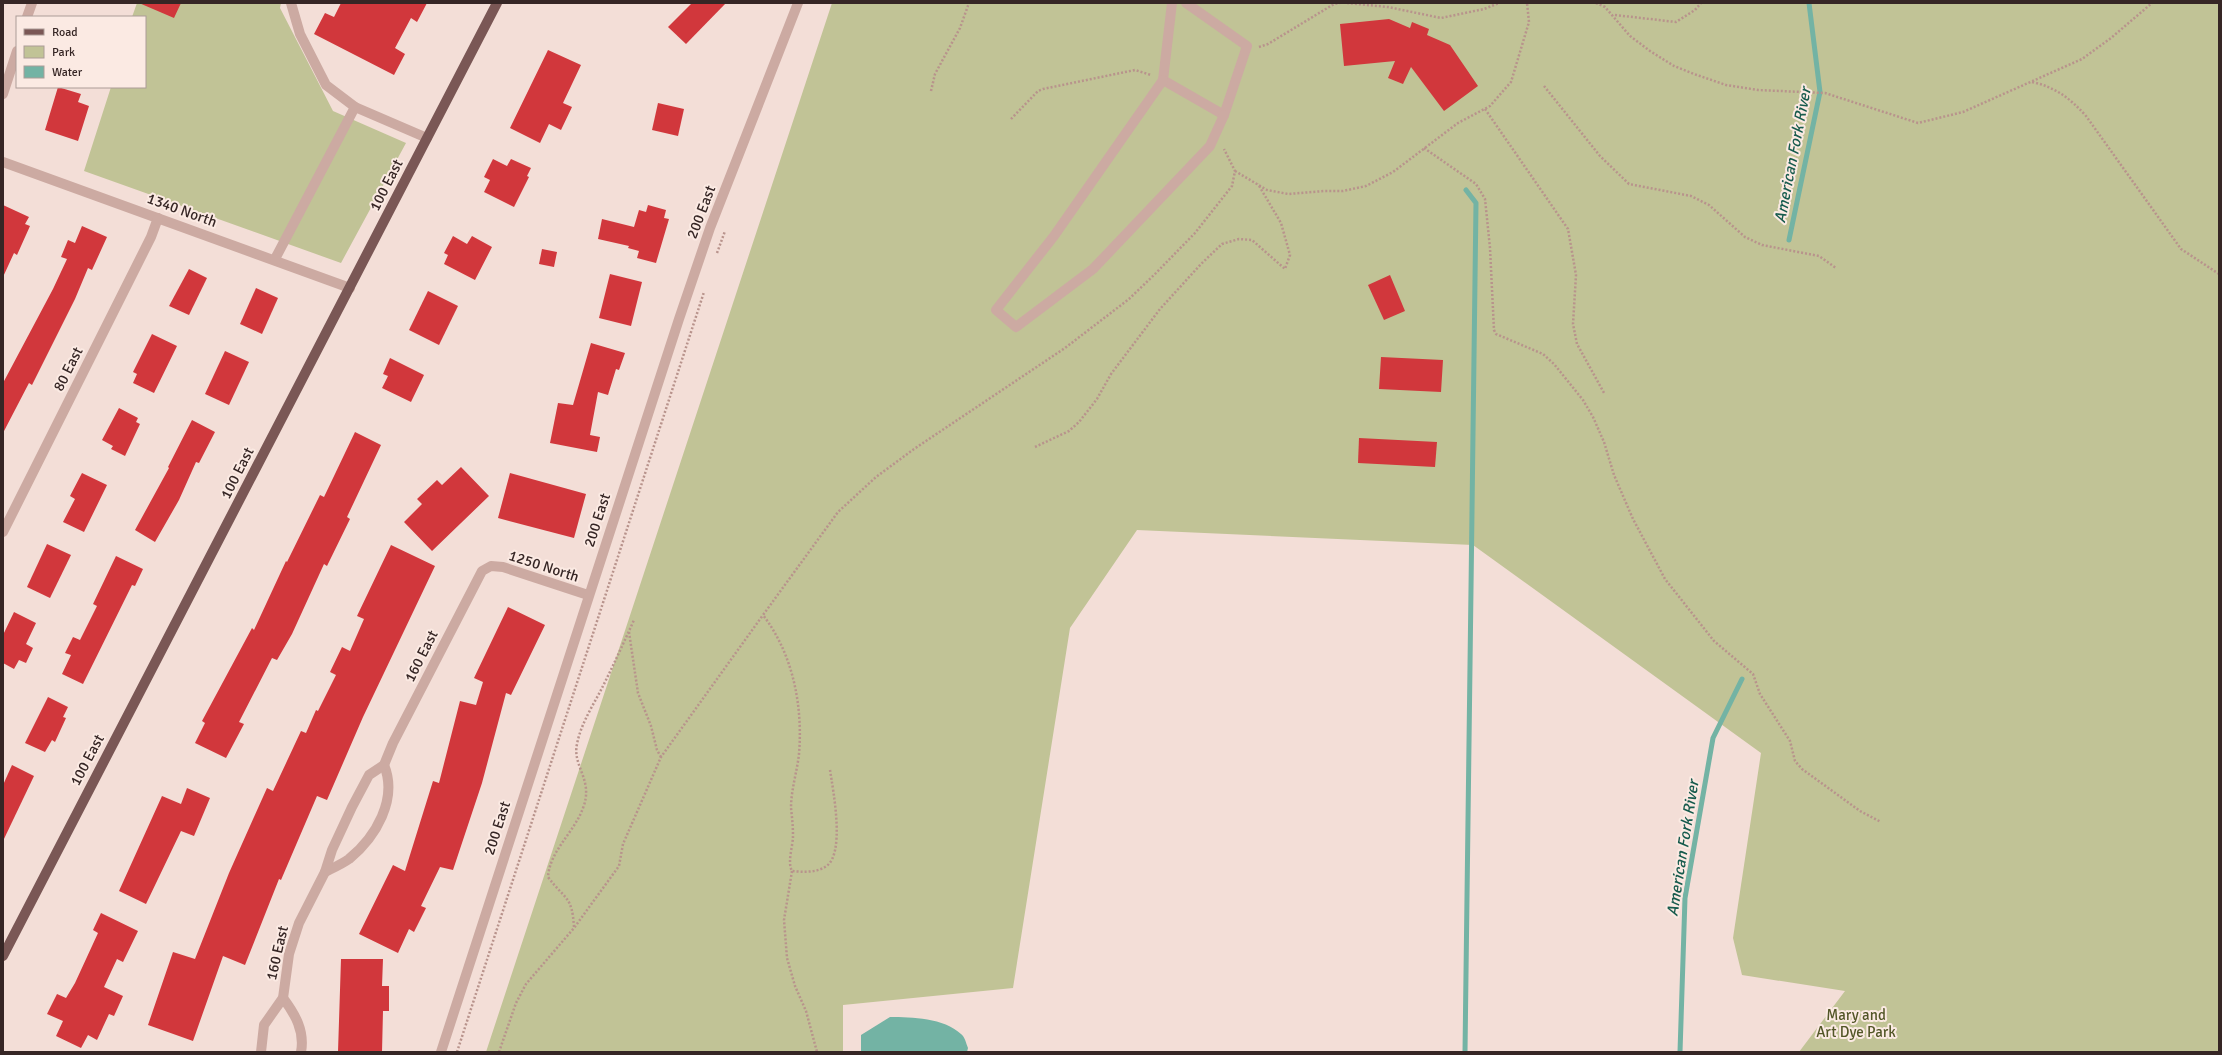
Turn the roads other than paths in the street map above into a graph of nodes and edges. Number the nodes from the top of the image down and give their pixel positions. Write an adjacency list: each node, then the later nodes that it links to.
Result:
1 (32, 3): 7 (street)
2 (291, 3): 11 (street)
3 (496, 3): 13 (main road, 100 East)
4 (798, 3): 20 (street, 200 East)
5 (1172, 3): 9 (street)
6 (1186, 3): 12 (street)
7 (27, 16)
8 (16, 55): 10 (street)
9 (1163, 80): 12 (street); 12 (street)
10 (3, 94)
11 (354, 107): 13 (street); 16 (street)
12 (1224, 115)
13 (426, 138): 17 (main road, 100 East)
14 (3, 162): 15 (street, 1340 North)
15 (158, 218): 16 (street, 1340 North); 18 (street, 80 East)
16 (275, 259): 17 (street, 1340 North)
17 (350, 288): 23 (main road, 100 East)
18 (3, 532)
19 (491, 566): 20 (street, 1250 North); 21 (street, 160 East)
20 (588, 595): 27 (street, 200 East)
21 (384, 765): 22 (street, 160 East); 22 (street)
22 (325, 872): 24 (street, 160 East)
23 (3, 956)
24 (283, 998): 25 (street, 160 East); 26 (street, 160 East)
25 (260, 1052)
26 (301, 1052)
27 (441, 1052)

